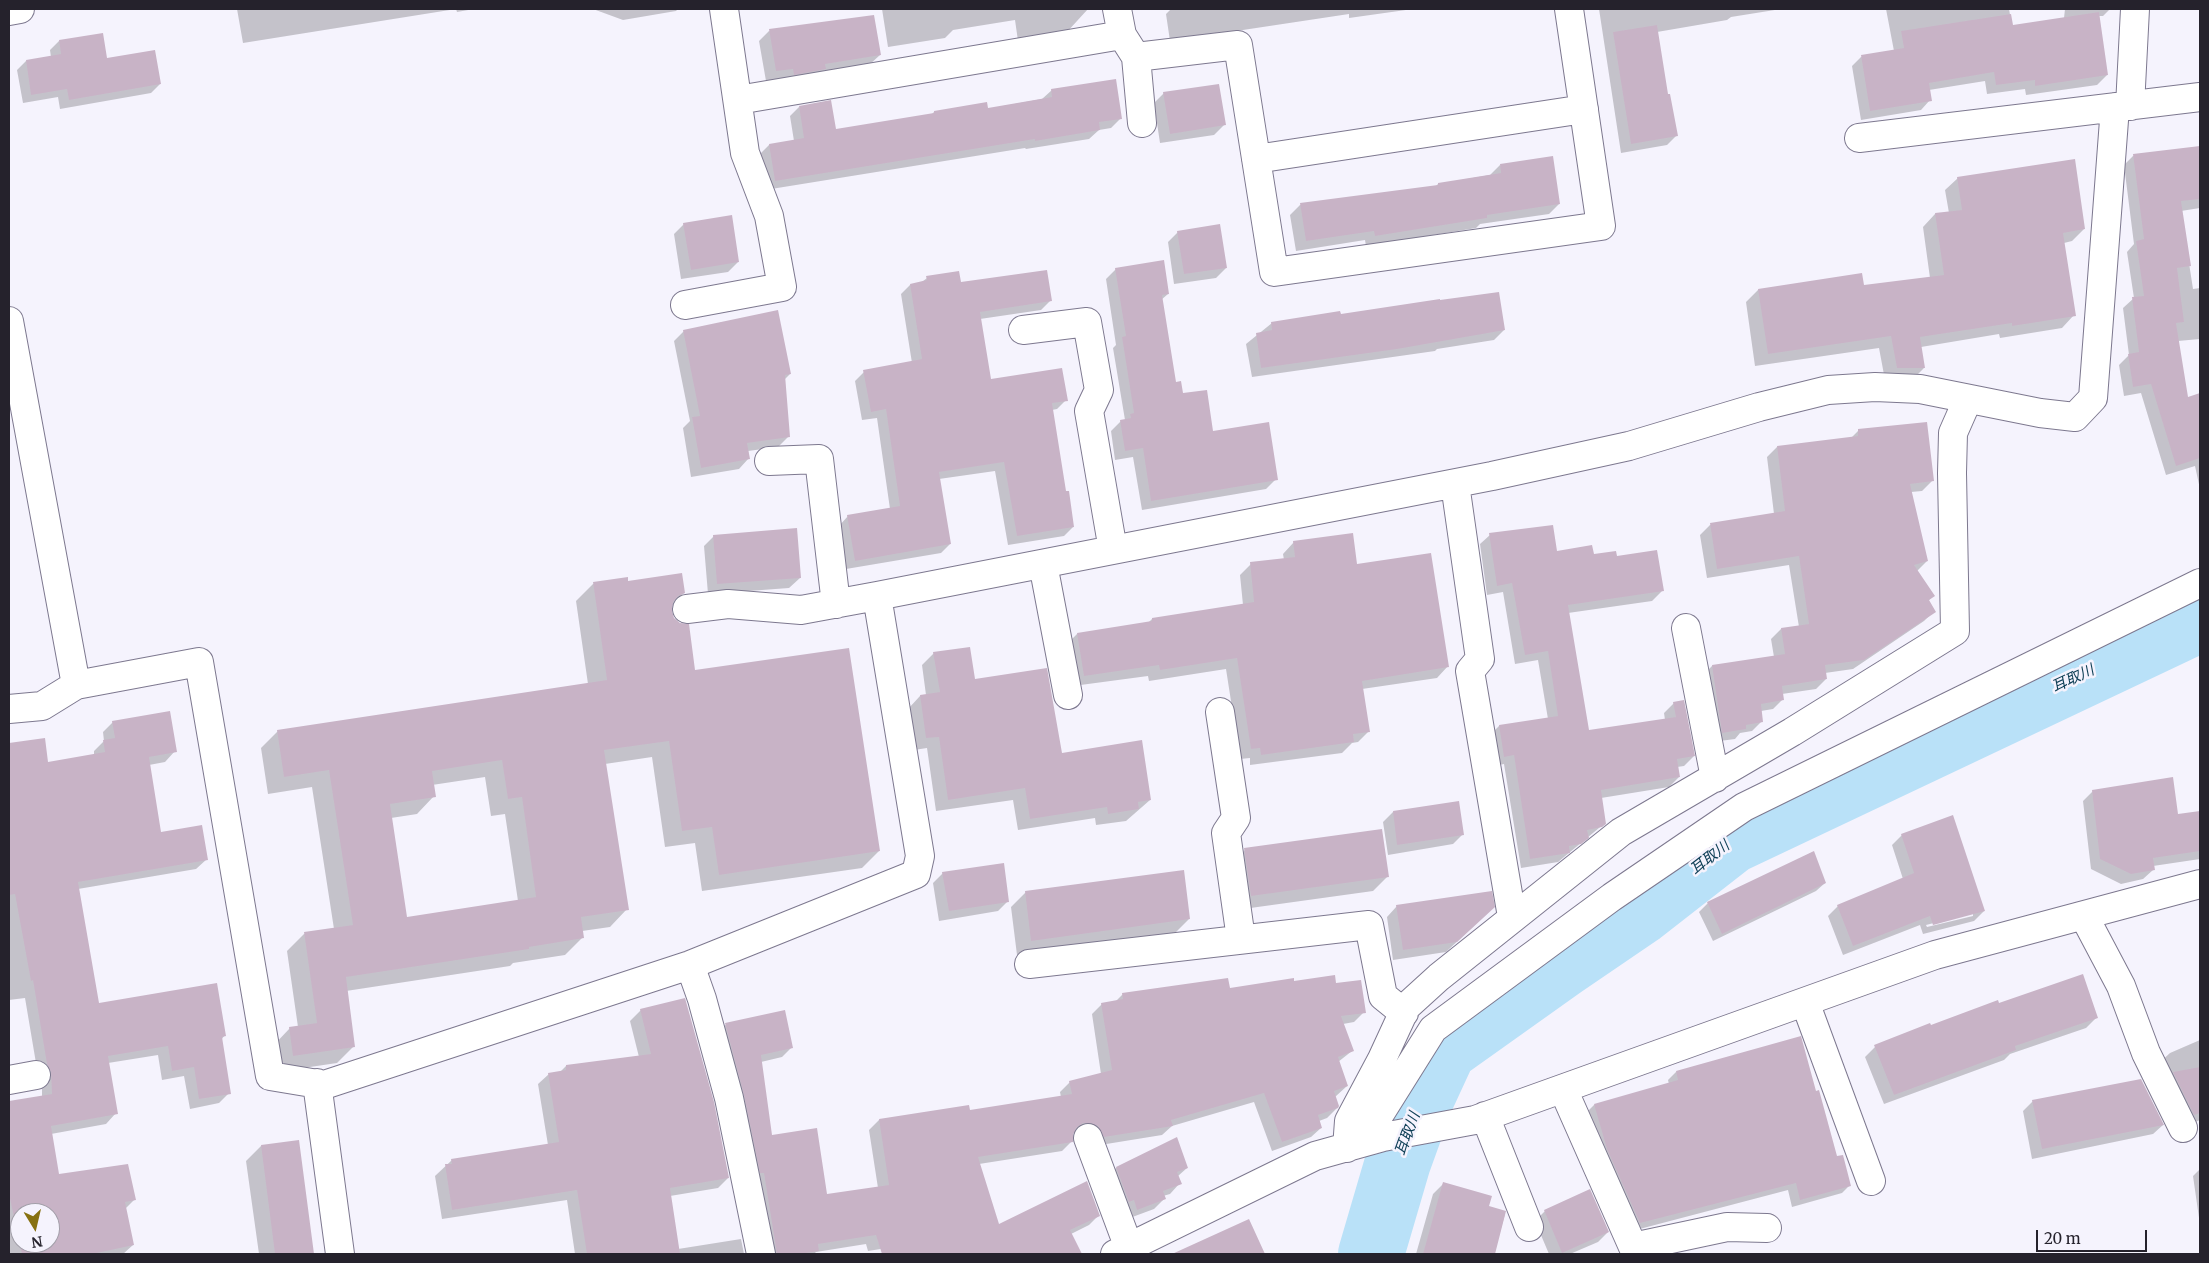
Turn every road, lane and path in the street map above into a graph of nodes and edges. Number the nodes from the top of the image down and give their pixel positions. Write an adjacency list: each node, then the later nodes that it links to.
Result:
1 (20, 9): 6 (street)
2 (724, 9): 9 (street)
3 (1118, 9): 7 (street)
4 (1568, 9): 11 (street)
5 (2135, 9): 10 (street)
6 (9, 11)
7 (1129, 46): 9 (street); 12 (street); 14 (street)
8 (2200, 97): 10 (street)
9 (738, 100): 15 (street)
10 (2123, 107): 13 (street); 18 (street)
11 (1584, 108): 14 (street); 14 (street)
12 (1142, 123)
13 (1858, 138)
14 (1256, 159)
15 (685, 304)
16 (9, 321): 28 (street)
17 (1023, 330): 21 (street)
18 (1968, 399): 20 (street); 32 (street)
19 (770, 462): 25 (street)
20 (1455, 484): 21 (street); 35 (street)
21 (1113, 550): 22 (street)
22 (1043, 564): 24 (street); 29 (street)
23 (2200, 583): 46 (street)
24 (877, 596): 25 (street); 38 (street)
25 (836, 604): 26 (street)
26 (687, 609)
27 (1686, 628): 32 (street)
28 (76, 685): 30 (street); 41 (street)
29 (1068, 695)
30 (9, 709)
31 (1220, 712): 36 (street)
32 (1715, 778): 35 (street)
33 (2200, 884): 34 (street)
34 (2084, 916): 39 (street); 44 (street)
35 (1512, 917): 40 (street)
36 (1241, 939): 37 (street); 40 (street)
37 (1029, 964)
38 (690, 965): 41 (street); 52 (street)
39 (1805, 1002): 42 (street); 47 (street)
40 (1404, 1013): 46 (street)
41 (317, 1083): 51 (street)
42 (1563, 1088): 43 (street); 49 (street)
43 (1480, 1118): 46 (street); 48 (street)
44 (2183, 1128)
45 (1088, 1138): 50 (street)
46 (1367, 1142): 50 (street)
47 (1871, 1181)
48 (1529, 1227)
49 (1767, 1228)
50 (1122, 1251)
51 (340, 1254)
52 (761, 1254)

